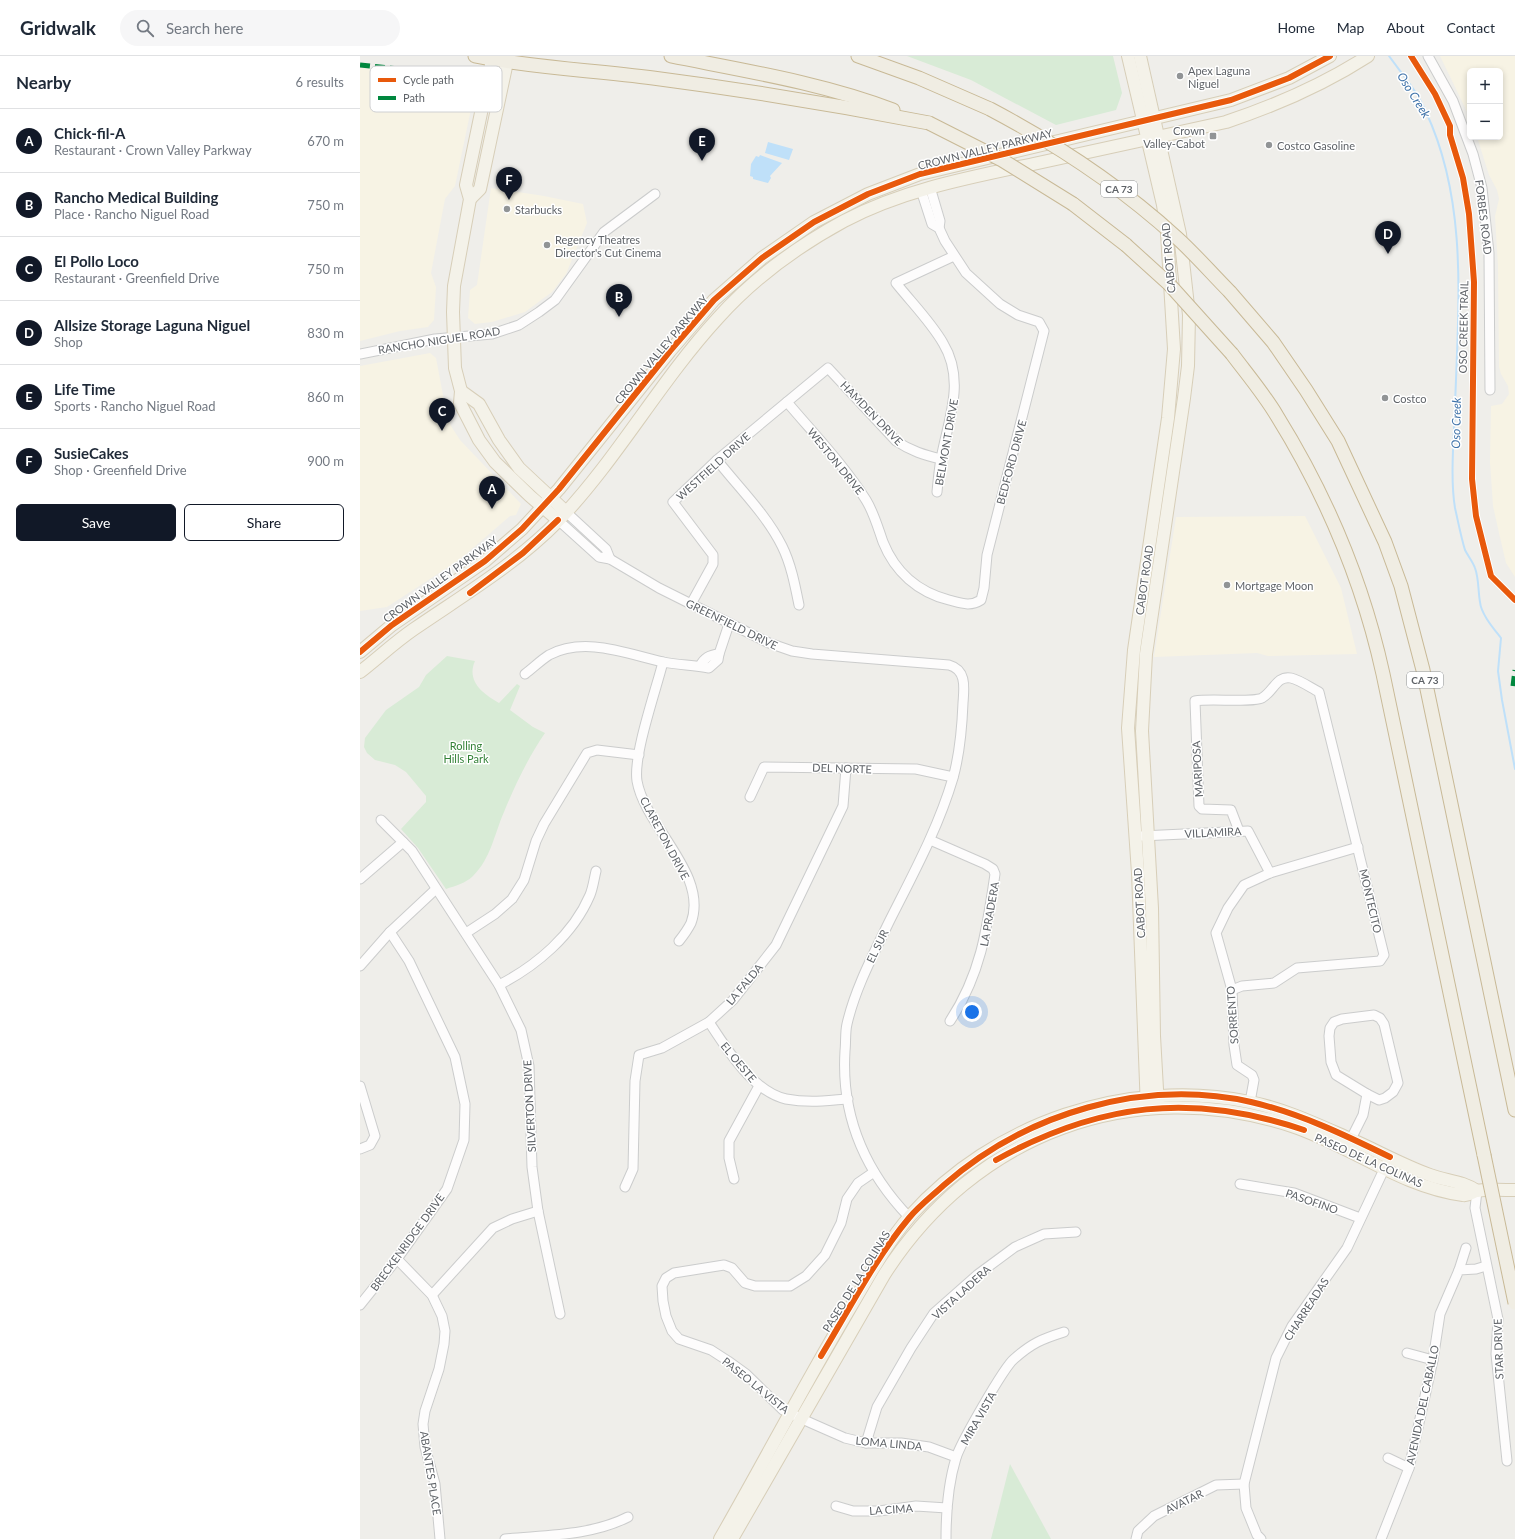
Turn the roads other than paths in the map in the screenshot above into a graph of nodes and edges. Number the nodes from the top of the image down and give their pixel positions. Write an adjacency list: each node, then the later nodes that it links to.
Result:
1 (475, 56): 10 (highway)
2 (671, 56): 17 (highway)
3 (858, 56): 12 (highway)
4 (886, 56): 12 (highway)
5 (1128, 56): 16 (main road, CABOT ROAD)
6 (1140, 56): 16 (main road, CABOT ROAD)
7 (1330, 56): 16 (main road, CROWN VALLEY PARKWAY)
8 (1368, 56): 18 (main road)
9 (1428, 56): 27 (street, FORBES ROAD)
10 (493, 58): 11 (highway)
11 (506, 59): 13 (main road, GREENFIELD DRIVE); 17 (highway)
12 (919, 78): 75 (highway, CA 73, bridge)
13 (502, 79)
14 (481, 112): 22 (main road, GREENFIELD DRIVE)
15 (495, 112): 22 (main road, GREENFIELD DRIVE)
16 (1149, 120): 18 (main road, CABOT ROAD); 19 (main road, CABOT ROAD); 33 (main road, CROWN VALLEY PARKWAY)
17 (929, 123): 98 (highway, bridge)
18 (1159, 136): 19 (main road); 52 (main road, CABOT ROAD)
19 (1147, 138): 20 (main road); 51 (main road, CABOT ROAD)
20 (926, 188): 23 (street); 34 (main road)
21 (655, 194): 24 (street, RANCHO NIGUEL ROAD)
22 (470, 199): 24 (main road, GREENFIELD DRIVE)
23 (954, 256): 30 (street, BELMONT DRIVE); 35 (street, BEDFORD DRIVE)
24 (453, 337): 25 (street, RANCHO NIGUEL ROAD); 28 (main road, GREENFIELD DRIVE)
25 (360, 354)
26 (828, 368): 29 (street, WESTFIELD DRIVE); 30 (street, HAMDEN DRIVE)
27 (1490, 390)
28 (461, 391): 33 (main road, GREENFIELD DRIVE); 33 (main road, GREENFIELD DRIVE)
29 (787, 402): 31 (street, WESTFIELD DRIVE); 35 (street, WESTON DRIVE)
30 (941, 459): 32 (street, BELMONT DRIVE)
31 (717, 460): 36 (street, WESTFIELD DRIVE); 37 (street)
32 (937, 492)
33 (547, 503): 34 (main road, GREENFIELD DRIVE); 39 (main road, CROWN VALLEY PARKWAY)
34 (562, 516): 36 (street, GREENFIELD DRIVE); 42 (main road)
35 (981, 600)
36 (691, 604): 38 (street, GREENFIELD DRIVE)
37 (800, 605)
38 (730, 624): 40 (street); 41 (street, GREENFIELD DRIVE)
39 (360, 652)
40 (663, 662): 43 (street); 45 (street, CLARETON DRIVE)
41 (960, 670): 47 (street, EL SUR)
42 (360, 672)
43 (526, 674)
44 (1195, 701): 50 (street, MARIPOSA); 55 (street, MONTECITO)
45 (639, 755): 61 (street); 62 (street, CLARETON DRIVE)
46 (846, 768): 47 (street, DEL NORTE); 48 (street, DEL NORTE); 67 (street, LA FALDA)
47 (953, 778): 53 (street, EL SUR)
48 (750, 797)
49 (381, 820): 54 (street, SILVERTON DRIVE)
50 (1239, 831): 52 (street, VILLAMIRA); 57 (street, VILLAMIRA)
51 (1135, 836): 52 (street, VILLAMIRA); 73 (main road, CABOT ROAD)
52 (1148, 836): 73 (main road, CABOT ROAD)
53 (930, 840): 66 (street, LA PRADERA); 71 (street, EL SUR)
54 (403, 842): 58 (street); 59 (street, SILVERTON DRIVE)
55 (1358, 847): 57 (street); 65 (street, MONTECITO)
56 (596, 871): 64 (street)
57 (1270, 873): 65 (street, SORRENTO)
58 (360, 879)
59 (436, 889): 60 (street); 61 (street, SILVERTON DRIVE)
60 (390, 932): 63 (street); 94 (street, BRECKENRIDGE DRIVE)
61 (466, 933): 64 (street, SILVERTON DRIVE)
62 (679, 941)
63 (360, 966)
64 (499, 985): 88 (street, SILVERTON DRIVE)
65 (1232, 990): 74 (street, SORRENTO)
66 (950, 1021)
67 (709, 1022): 69 (street, EL OESTE); 84 (street, LA FALDA)
68 (360, 1086): 79 (street)
69 (759, 1086): 71 (street, EL OESTE); 82 (street)
70 (1366, 1094): 72 (street); 72 (street); 76 (street)
71 (848, 1099): 81 (street, EL SUR)
72 (1379, 1100): 76 (street)
73 (1152, 1102): 74 (main road, PASEO DE LA COLINAS); 77 (main road, PASEO DE LA COLINAS); 87 (main road, PASEO DE LA COLINAS); 89 (main road, PASEO DE LA COLINAS)
74 (1250, 1102): 78 (main road, PASEO DE LA COLINAS)
75 (1515, 1110)
76 (1363, 1115): 78 (street)
77 (1304, 1130): 78 (main road); 80 (main road, PASEO DE LA COLINAS)
78 (1351, 1139): 80 (main road, PASEO DE LA COLINAS)
79 (360, 1149)
80 (1387, 1162): 86 (main road, PASEO DE LA COLINAS); 90 (street, CHARREADAS)
81 (874, 1172): 89 (street, EL SUR); 104 (street, PASEO LA VISTA)
82 (734, 1179)
83 (1240, 1184): 90 (street, PASOFINO)
84 (625, 1187)
85 (1515, 1190): 86 (main road, PASEO DE LA COLINAS)
86 (1477, 1191): 95 (street, STAR DRIVE)
87 (938, 1207): 89 (main road); 92 (main road, PASEO DE LA COLINAS)
88 (538, 1211): 97 (street); 100 (street, SILVERTON DRIVE)
89 (909, 1217): 92 (main road); 104 (main road, PASEO DE LA COLINAS)
90 (1360, 1218): 110 (street, CHARREADAS)
91 (1076, 1232): 105 (street, VISTA LADERA)
92 (911, 1237): 104 (main road, PASEO DE LA COLINAS)
93 (1466, 1248): 96 (street, AVENIDA DEL CABALLO)
94 (396, 1259): 97 (street, ABANTES PLACE); 99 (street, BRECKENRIDGE DRIVE)
95 (1486, 1266): 96 (street); 108 (street, STAR DRIVE)
96 (1459, 1270): 103 (street, AVENIDA DEL CABALLO)
97 (432, 1295): 114 (street, ABANTES PLACE)
98 (1515, 1303)
99 (360, 1305)
100 (560, 1314)
101 (1064, 1332): 106 (street, MIRA VISTA)
102 (1407, 1354): 103 (street)
103 (1433, 1360): 109 (street, AVENIDA DEL CABALLO)
104 (796, 1416): 105 (street, LOMA LINDA); 116 (main road, PASEO DE LA COLINAS); 117 (main road, PASEO DE LA COLINAS)
105 (866, 1443): 106 (street, LOMA LINDA)
106 (956, 1457): 112 (street, MIRA VISTA)
107 (1388, 1458): 109 (street)
108 (1507, 1461)
109 (1409, 1468): 121 (street, AVENIDA DEL CABALLO)
110 (1244, 1484): 119 (street, AVATAR); 120 (street, CHARREADAS)
111 (836, 1506): 112 (street, LA CIMA)
112 (947, 1508): 118 (street, MIRA VISTA)
113 (628, 1517): 115 (street)
114 (440, 1539)
115 (505, 1539)
116 (720, 1539)
117 (732, 1539)
118 (946, 1539)
119 (1136, 1539)
120 (1261, 1539)
121 (1382, 1539)

